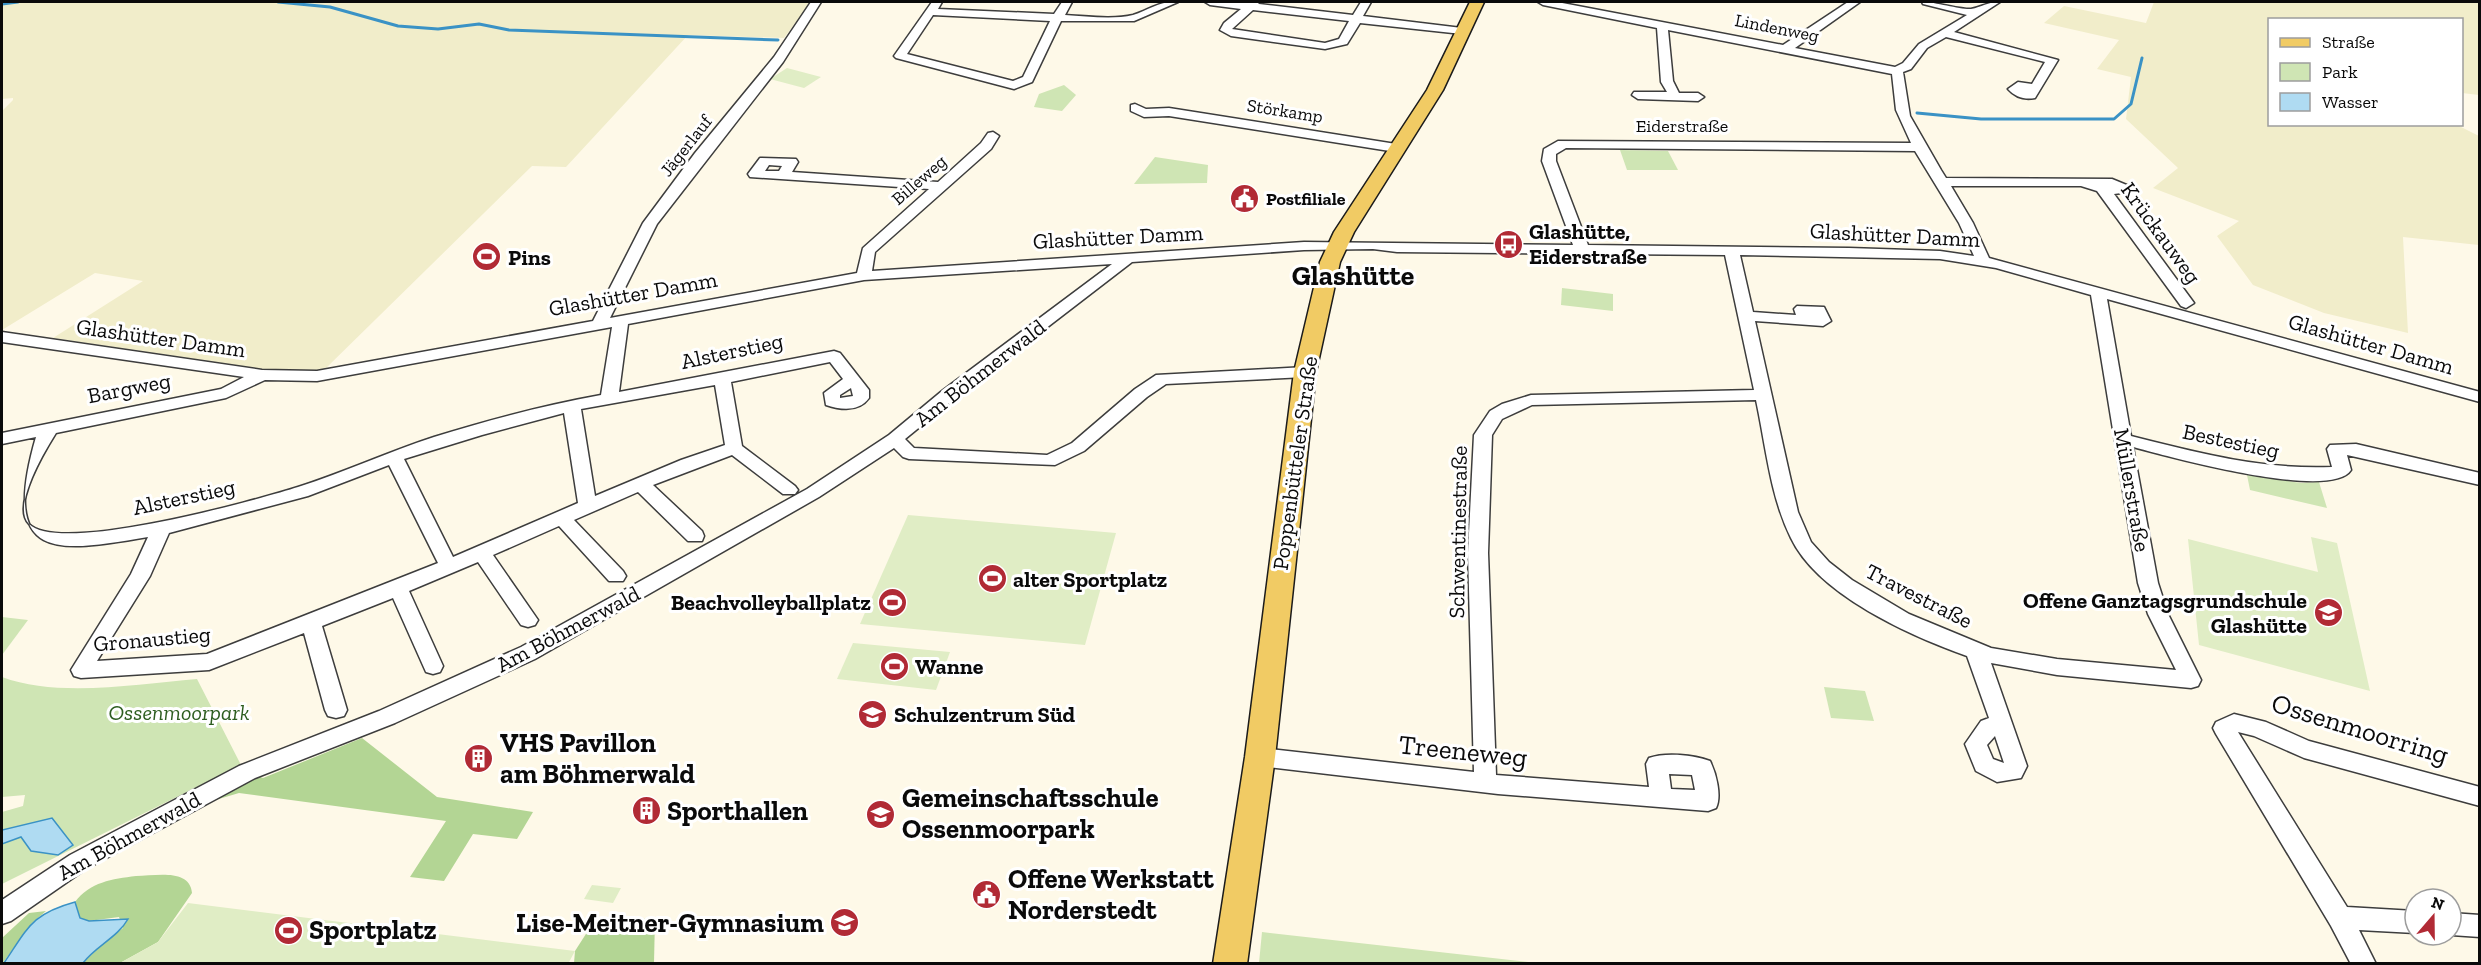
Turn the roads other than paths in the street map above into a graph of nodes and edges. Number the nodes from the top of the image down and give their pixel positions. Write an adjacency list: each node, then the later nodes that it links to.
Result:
1 (816, 2): 47 (street, Jägerlauf)
2 (1067, 2): 14 (street)
3 (1173, 2): 14 (street)
4 (1210, 2): 11 (street)
5 (1366, 2): 15 (street)
6 (1477, 2): 17 (main road, Poppenbütteler Straße)
7 (1543, 2): 16 (street, Lindenweg)
8 (1856, 2): 19 (street)
9 (1928, 2): 13 (street)
10 (1995, 2): 13 (street)
11 (1253, 4): 15 (street); 15 (street)
12 (934, 7): 14 (street); 14 (street)
13 (1972, 13): 18 (street)
14 (1056, 19)
15 (1356, 19): 17 (street)
16 (1662, 24): 19 (street, Lindenweg); 22 (street)
17 (1462, 31): 28 (main road, Poppenbütteler Straße)
18 (1943, 33): 20 (street); 21 (street)
19 (1787, 48): 20 (street, Lindenweg)
20 (1898, 71): 27 (street)
21 (2035, 88)
22 (1673, 94): 23 (street); 24 (street)
23 (1638, 95)
24 (1698, 97)
25 (1169, 112): 28 (street, Störkamp)
26 (993, 136): 32 (street, Billeweg)
27 (1920, 147): 30 (street); 36 (street, Eiderstraße)
28 (1396, 148): 34 (main road, Poppenbütteler Straße)
29 (783, 176): 32 (street)
30 (1944, 182): 31 (street, Krückauweg); 39 (street)
31 (2082, 182): 33 (street, Krückauweg); 33 (street, Krückauweg)
32 (942, 186): 35 (street, Billeweg)
33 (2103, 189): 43 (street, Krückauweg)
34 (1335, 249): 36 (street, Glashütter Damm); 38 (street, Glashütter Damm); 49 (main road, Poppenbütteler Straße)
35 (868, 250): 40 (street); 41 (street, Billeweg)
36 (1582, 250): 37 (street, Glashütter Damm)
37 (1732, 252): 39 (street, Glashütter Damm); 44 (street, Travestraße)
38 (1126, 260): 40 (street, Glashütter Damm); 59 (street, Am Böhmerwald)
39 (1983, 261): 42 (street, Glashütter Damm)
40 (864, 276): 41 (street, Glashütter Damm)
41 (841, 280): 45 (street, Glashütter Damm)
42 (2098, 292): 54 (street, Glashütter Damm); 60 (street, Müllerstraße)
43 (2186, 303)
44 (1748, 316): 46 (street); 53 (street, Travestraße)
45 (621, 319): 47 (street, Glashütter Damm); 55 (street)
46 (1806, 320)
47 (600, 322): 50 (street, Glashütter Damm)
48 (2, 337): 50 (street, Glashütter Damm)
49 (1305, 372): 59 (street); 82 (main road, Poppenbütteler Straße)
50 (262, 375): 57 (street, Bargweg)
51 (722, 379): 52 (street, Alsterstieg); 55 (street, Alsterstieg); 61 (street)
52 (854, 380)
53 (1765, 395): 77 (street, Travestraße); 83 (street, Schwentinestraße)
54 (2480, 397)
55 (609, 400): 56 (street, Alsterstieg)
56 (572, 407): 62 (street, Alsterstieg); 67 (street)
57 (52, 426): 58 (street, Bargweg); 65 (street, Alsterstieg)
58 (2, 438)
59 (895, 439): 86 (street, Am Böhmerwald)
60 (2123, 439): 63 (street, Bestestieg); 79 (street, Müllerstraße)
61 (734, 448): 64 (street, Gronaustieg); 66 (street)
62 (394, 456): 69 (street, Alsterstieg); 72 (street)
63 (2480, 479)
64 (641, 484): 67 (street, Gronaustieg); 70 (street)
65 (10, 489): 69 (street, Alsterstieg)
66 (789, 490)
67 (588, 507): 68 (street, Gronaustieg)
68 (562, 518): 71 (street, Gronaustieg); 73 (street)
69 (161, 529): 76 (street, Gronaustieg)
70 (695, 536)
71 (481, 552): 72 (street, Gronaustieg); 75 (street)
72 (448, 565): 74 (street, Gronaustieg)
73 (616, 576)
74 (398, 588): 76 (street, Gronaustieg); 78 (street)
75 (528, 621)
76 (311, 623): 80 (street)
77 (1976, 651): 79 (street, Travestraße); 81 (street)
78 (434, 666)
79 (2191, 680)
80 (336, 710)
81 (2001, 723)
82 (1260, 757): 83 (street, Treeneweg); 91 (main road, Poppenbütteler Straße)
83 (1485, 783): 84 (street, Treeneweg)
84 (1661, 797)
85 (2480, 797): 87 (street, Ossenmoorring)
86 (2, 913)
87 (2340, 918): 88 (street); 92 (street)
88 (2403, 921)
89 (2463, 925): 90 (street)
90 (2480, 926)
91 (1230, 963)
92 (2364, 963)

